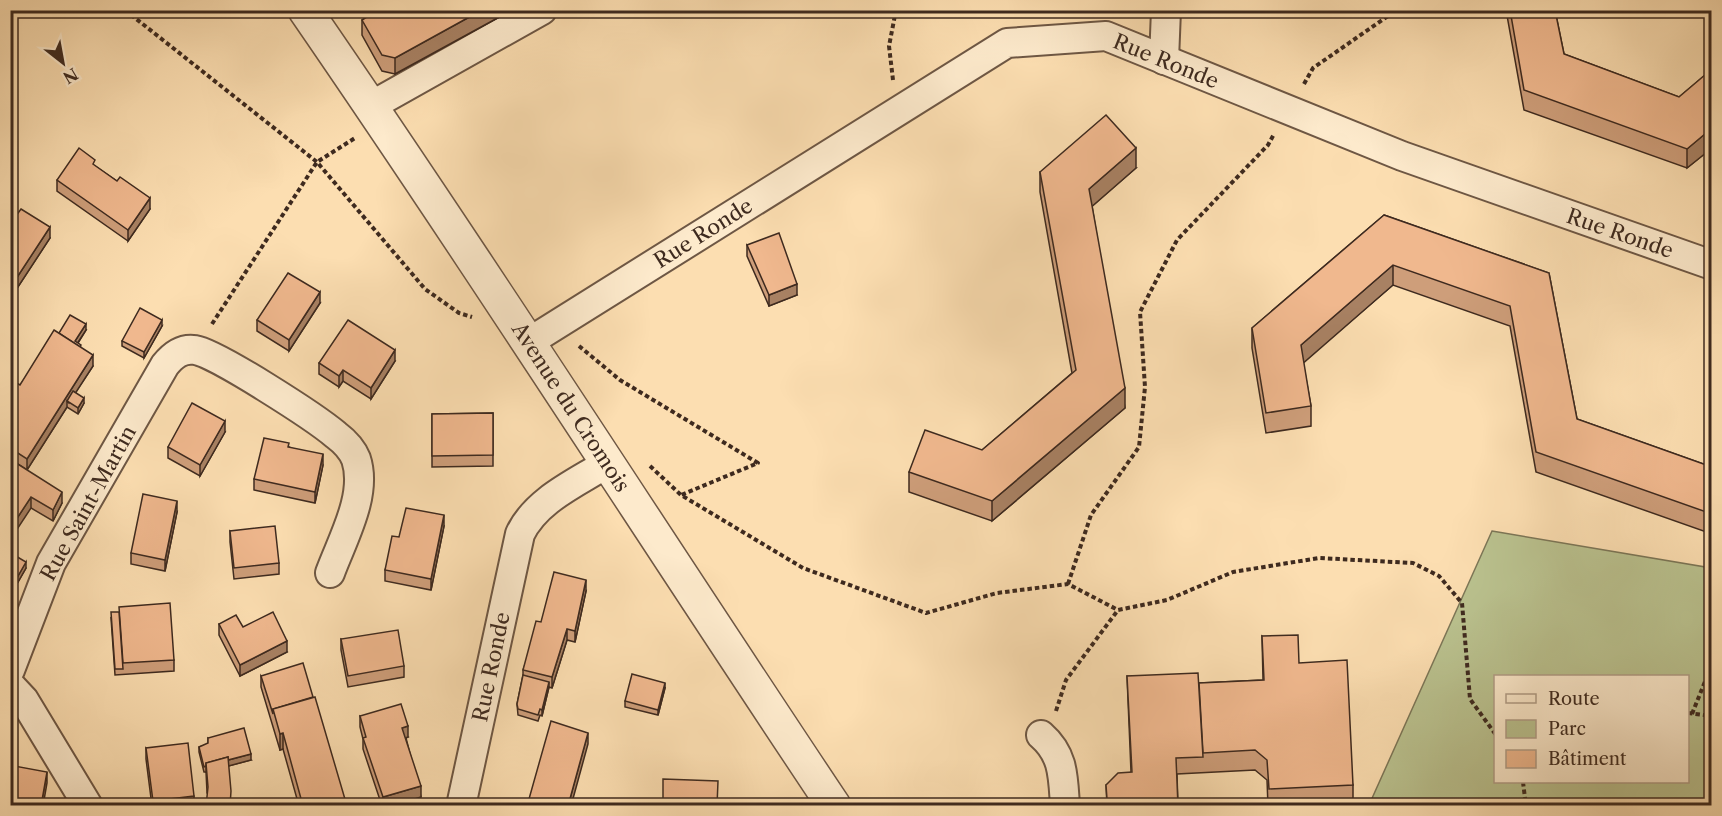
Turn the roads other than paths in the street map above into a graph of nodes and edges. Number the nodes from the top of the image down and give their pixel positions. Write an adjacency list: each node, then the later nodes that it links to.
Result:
1 (305, 10): 5 (street, Avenue du Cromois)
2 (542, 10): 5 (street)
3 (1166, 10): 4 (street)
4 (1164, 60): 6 (street, Rue Ronde); 7 (street, Rue Ronde)
5 (377, 114): 7 (street, Avenue du Cromois)
6 (1712, 265)
7 (529, 342): 8 (street, Avenue du Cromois)
8 (606, 464): 14 (street, Rue Ronde); 15 (street, Avenue du Cromois)
9 (330, 573): 10 (street, Rue Saint-Martin)
10 (10, 670)
11 (10, 685): 13 (street)
12 (1041, 735): 16 (street)
13 (88, 806)
14 (461, 806)
15 (834, 806)
16 (1065, 806)

